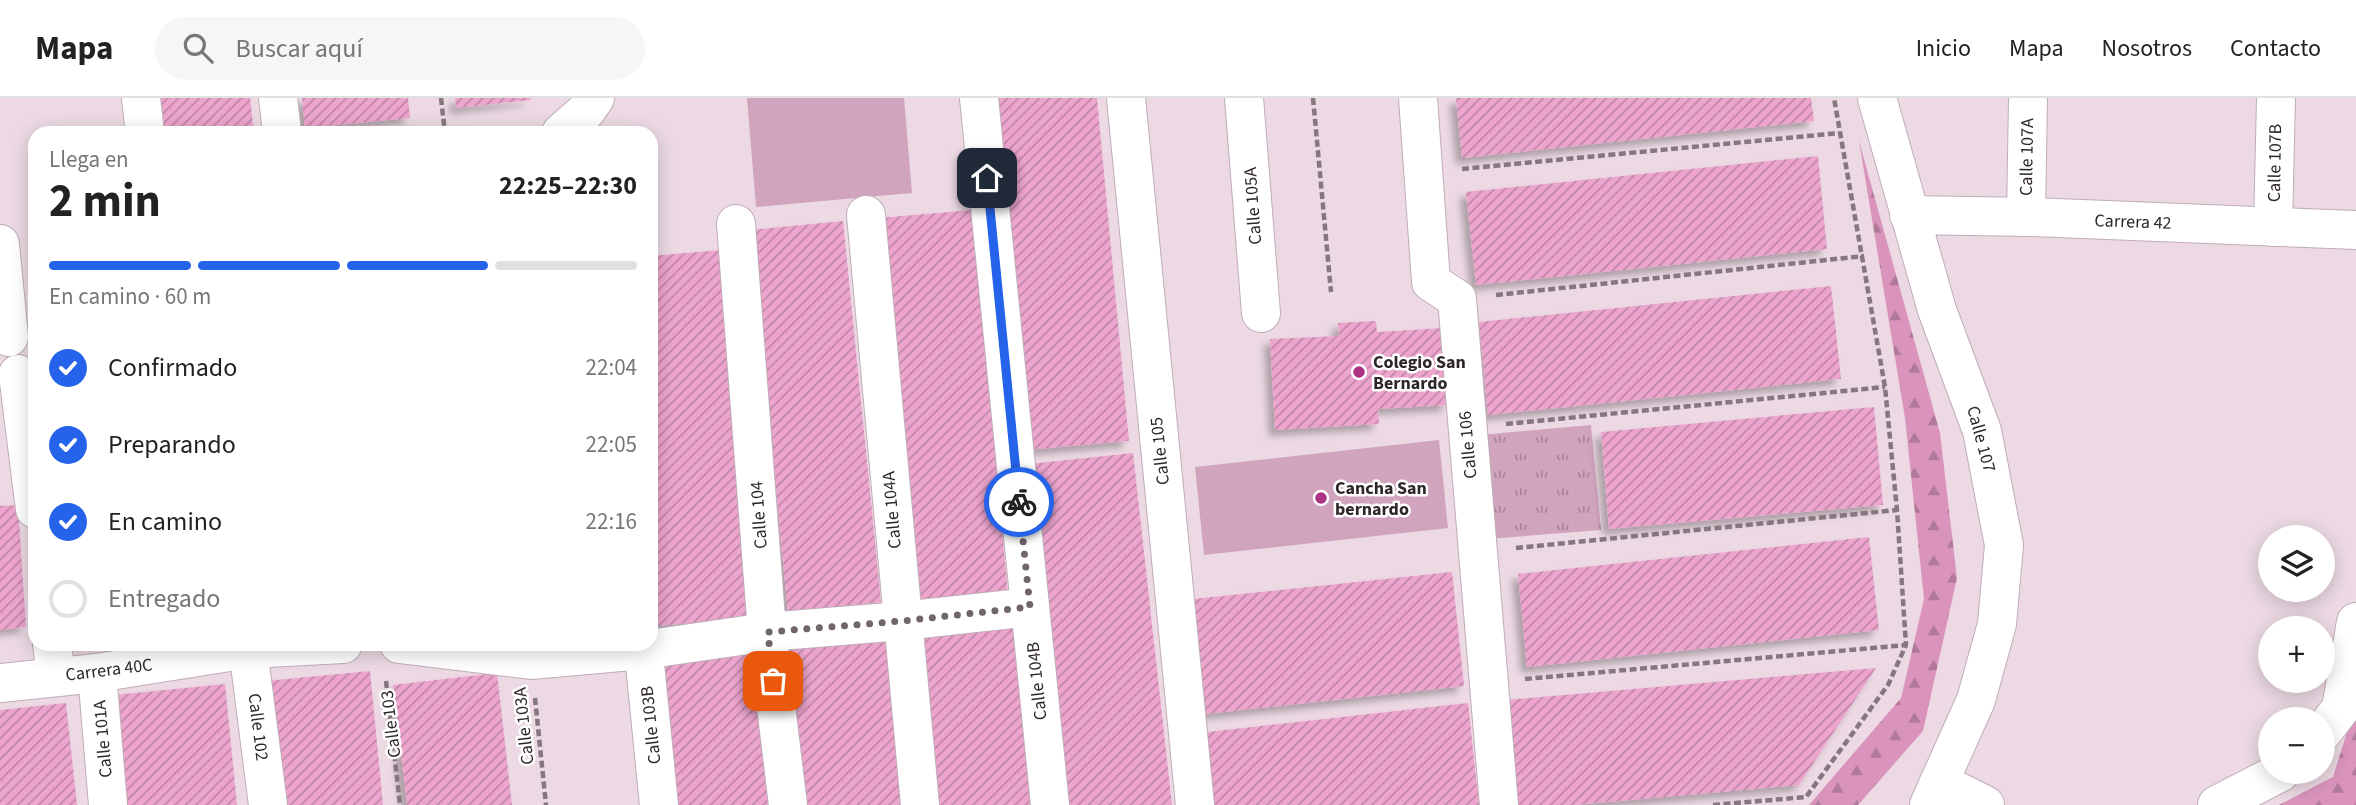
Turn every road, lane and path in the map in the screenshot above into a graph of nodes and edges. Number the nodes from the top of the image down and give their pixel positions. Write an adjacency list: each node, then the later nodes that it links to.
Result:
1 (141, 98): 14 (street)
2 (278, 98): 15 (street)
3 (441, 98): 16 (path)
4 (595, 98): 17 (street)
5 (979, 98): 38 (street, Calle 104B)
6 (1126, 98): 65 (street, Calle 105)
7 (1244, 98): 30 (street, Calle 105A)
8 (1313, 98): 28 (path)
9 (1418, 98): 19 (street)
10 (1835, 98): 18 (path)
11 (1877, 98): 21 (street, Calle 107)
12 (2028, 98): 22 (street, Calle 107A)
13 (2276, 98): 24 (street, Calle 107B)
14 (144, 126)
15 (281, 126)
16 (444, 126)
17 (569, 126)
18 (1839, 133): 19 (path); 27 (path)
19 (1423, 172): 29 (street)
20 (866, 215): 39 (street, Calle 104A)
21 (1909, 215): 22 (street, Carrera 42); 56 (street, Calle 107)
22 (2026, 217): 24 (street, Carrera 42)
23 (736, 224): 41 (street, Calle 104)
24 (2273, 228): 25 (street, Carrera 42)
25 (2356, 230)
26 (0, 244): 31 (street)
27 (1864, 256): 29 (path); 33 (path)
28 (1331, 292)
29 (1457, 299): 34 (street, Calle 106)
30 (1261, 313)
31 (15, 336)
32 (18, 374): 35 (street)
33 (1885, 387): 34 (path); 36 (path)
34 (1467, 428): 37 (street, Calle 106)
35 (28, 453)
36 (1898, 510): 37 (path); 43 (path)
37 (1477, 551): 52 (street, Calle 106)
38 (1030, 607): 39 (street); 64 (street, Calle 104B)
39 (902, 621): 41 (street); 63 (street, Calle 104A)
40 (2356, 622): 54 (street)
41 (768, 632): 42 (street); 62 (street, Calle 104)
42 (658, 645)
43 (1906, 645): 52 (path); 67 (path)
44 (235, 651): 51 (street, Carrera 40C)
45 (248, 651): 58 (street, Calle 102)
46 (609, 651): 50 (street)
47 (643, 651): 61 (street, Calle 103B)
48 (392, 657): 50 (street); 59 (path, Calle 103)
49 (54, 660): 51 (street, Carrera 40C); 53 (street, Carrera 40C)
50 (531, 660): 60 (path, Calle 103A)
51 (97, 673): 57 (street, Calle 101A)
52 (1490, 682): 66 (street, Calle 106)
53 (0, 683)
54 (2335, 716)
55 (2258, 784): 70 (street)
56 (1934, 794): 68 (street); 69 (street)
57 (108, 805)
58 (268, 805)
59 (400, 805)
60 (545, 805)
61 (659, 805)
62 (788, 805)
63 (920, 805)
64 (1050, 805)
65 (1195, 805)
66 (1499, 805)
67 (1713, 805)
68 (1907, 805)
69 (1985, 805)
70 (2217, 805)

